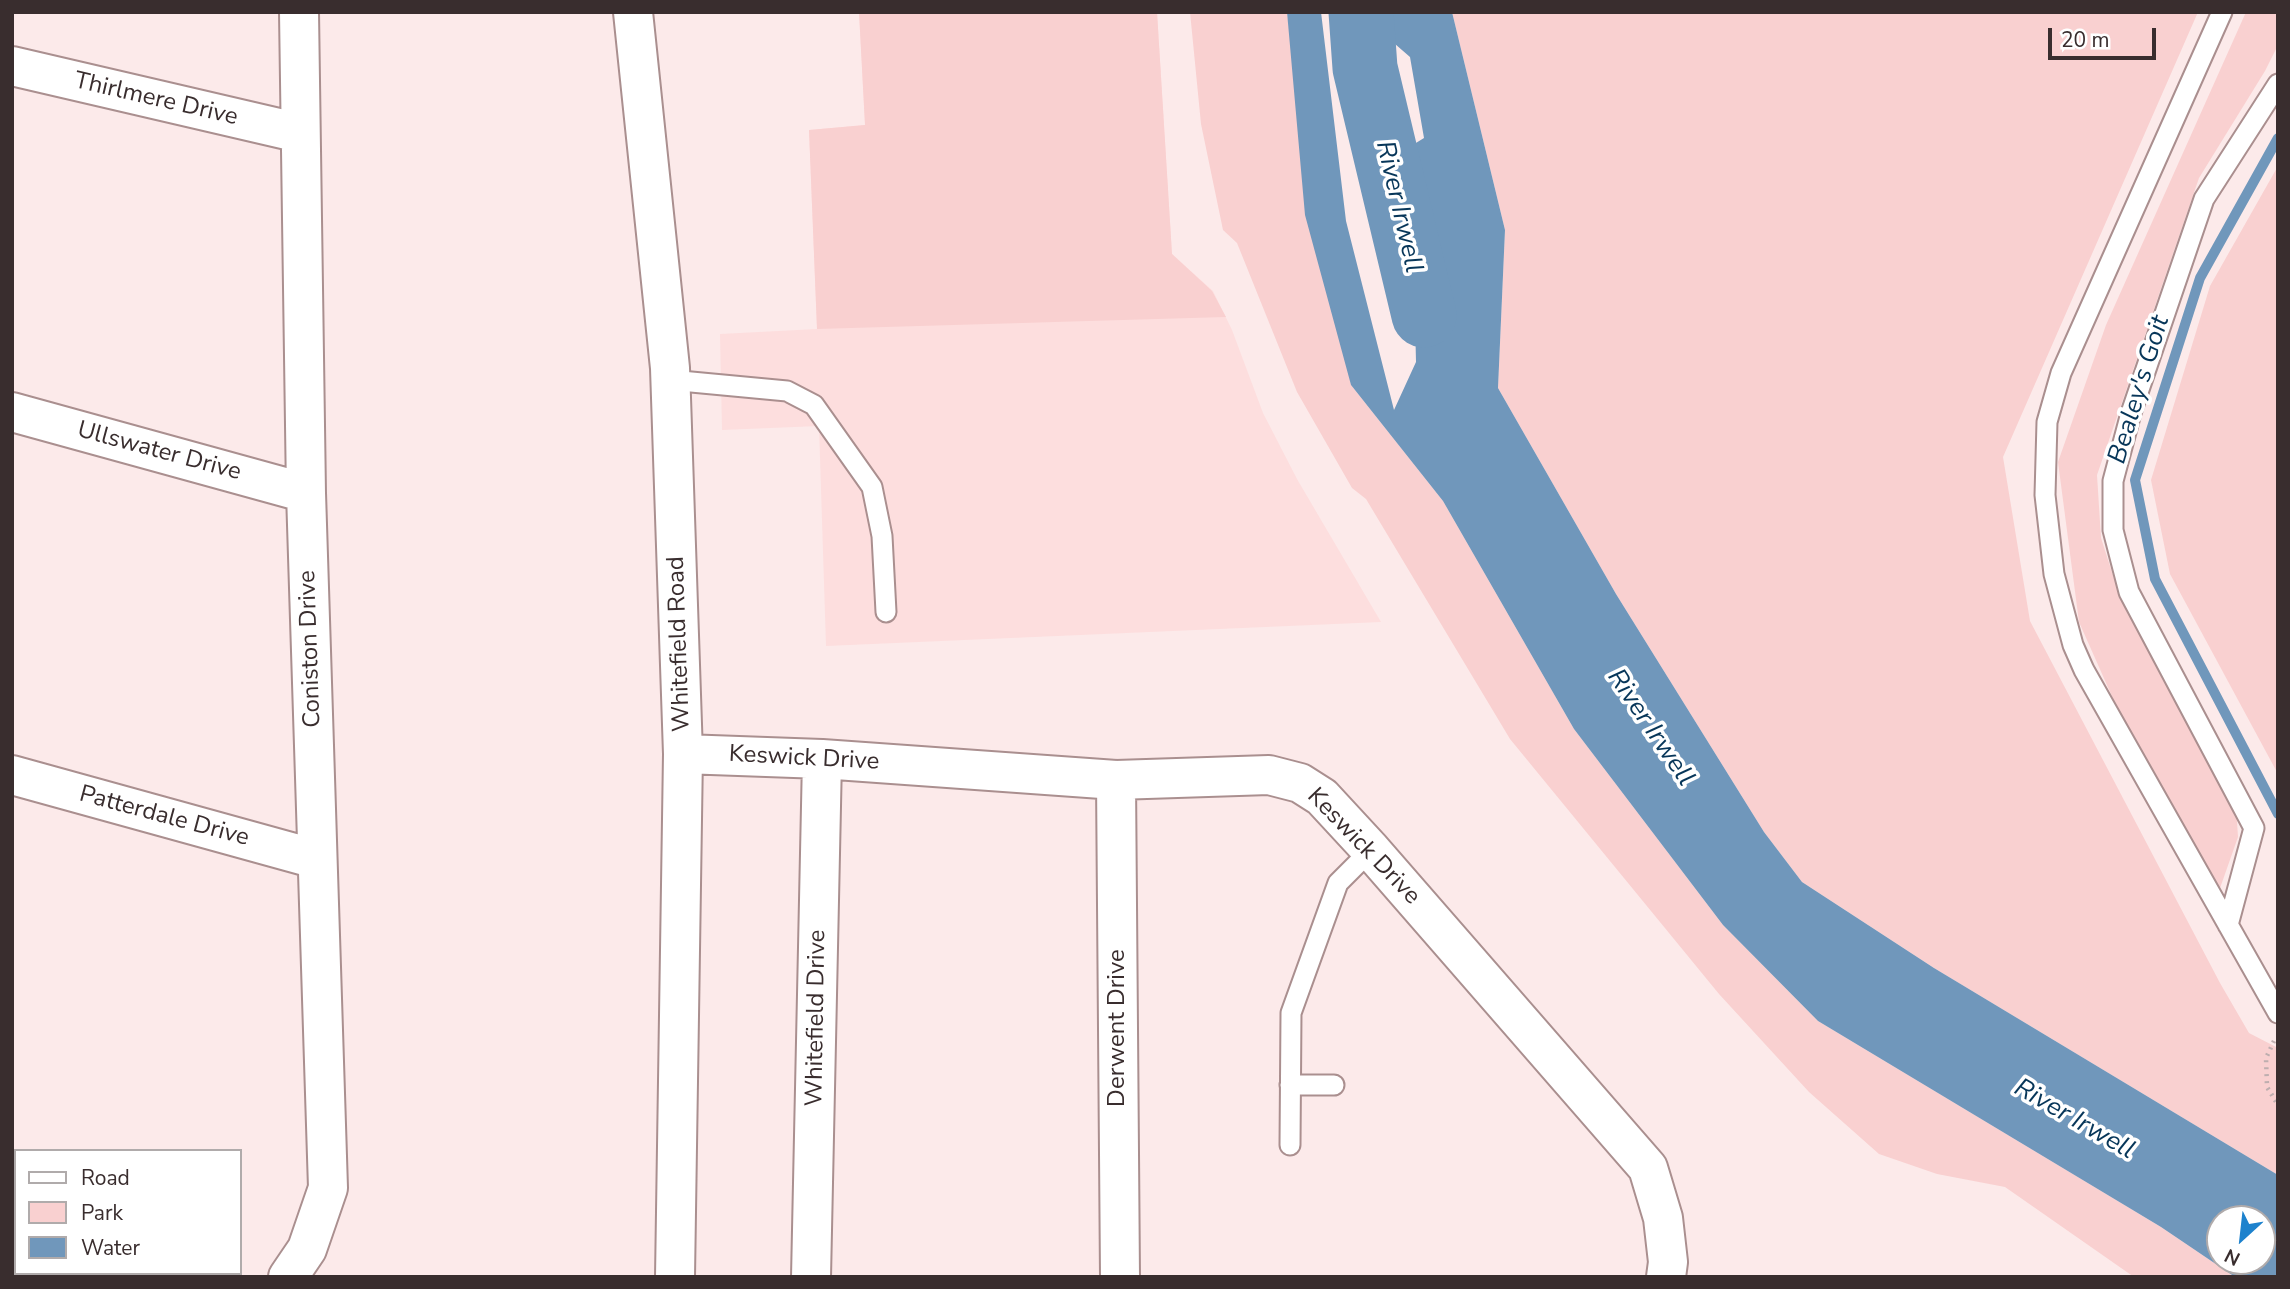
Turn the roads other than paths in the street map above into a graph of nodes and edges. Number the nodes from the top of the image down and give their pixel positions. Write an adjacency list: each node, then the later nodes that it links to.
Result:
1 (299, 12): 6 (street, Coniston Drive)
2 (633, 12): 7 (street, Whitefield Road)
3 (2222, 12): 17 (lane)
4 (12, 66): 6 (street, Thirlmere Drive)
5 (2278, 84): 17 (lane)
6 (300, 133): 9 (street, Coniston Drive)
7 (670, 380): 10 (lane); 11 (street, Whitefield Road)
8 (12, 412): 9 (street, Ullswater Drive)
9 (306, 493): 16 (street, Coniston Drive)
10 (886, 612)
11 (684, 754): 12 (street, Keswick Drive); 23 (street, Whitefield Road)
12 (822, 759): 14 (street, Keswick Drive); 24 (street, Whitefield Drive)
13 (12, 775): 16 (street, Patterdale Drive)
14 (1116, 780): 15 (street, Keswick Drive); 25 (street, Derwent Drive)
15 (1371, 850): 19 (lane); 26 (street, Keswick Drive)
16 (316, 859): 22 (street, Coniston Drive)
17 (2228, 925): 18 (lane)
18 (2278, 1013)
19 (1290, 1085): 20 (lane); 21 (lane)
20 (1334, 1085)
21 (1290, 1145)
22 (288, 1277)
23 (675, 1277)
24 (811, 1277)
25 (1119, 1277)
26 (1666, 1277)

